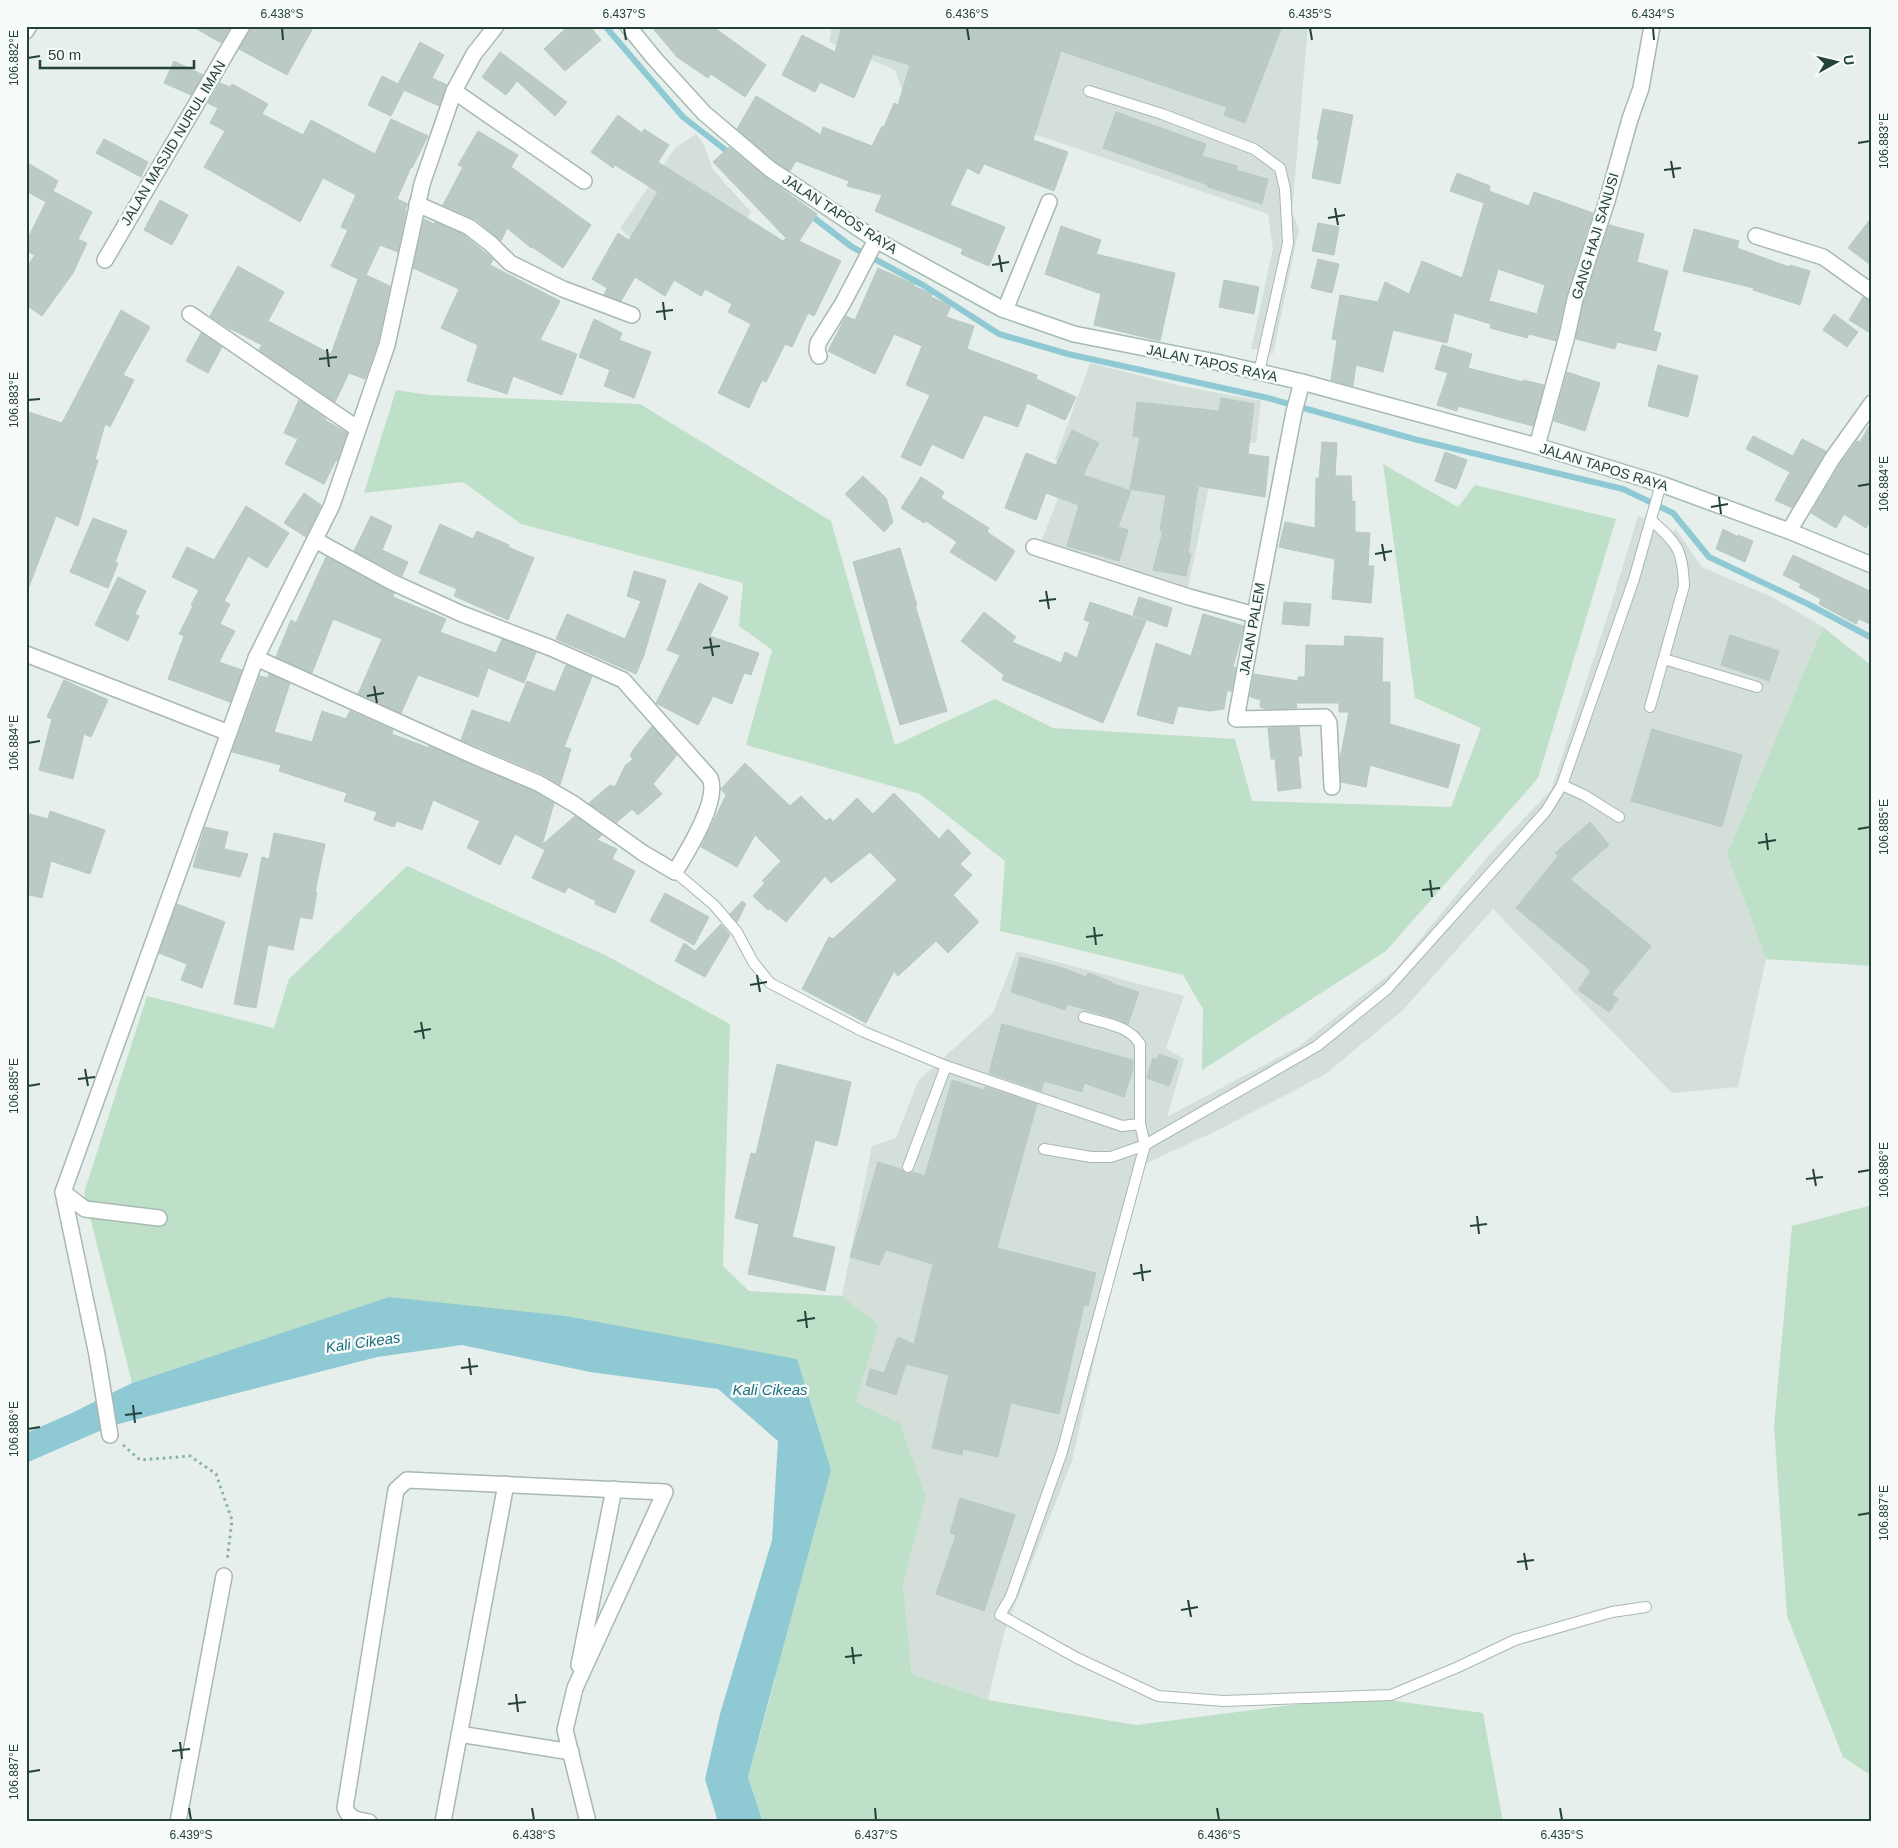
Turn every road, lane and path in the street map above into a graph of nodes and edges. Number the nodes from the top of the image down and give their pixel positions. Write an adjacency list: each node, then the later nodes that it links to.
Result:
1 (29, 26): 6 (street)
2 (242, 26): 14 (street, JALAN MASJID NURUL IMAN)
3 (496, 26): 7 (street)
4 (628, 26): 13 (street, JALAN TAPOS RAYA)
5 (1652, 26): 24 (street, GANG HAJI SANUSI)
6 (26, 31)
7 (454, 91): 9 (street); 11 (street)
8 (1089, 91): 20 (lane)
9 (584, 181)
10 (1049, 202): 16 (street)
11 (417, 204): 18 (street); 23 (street)
12 (1756, 236): 15 (street)
13 (876, 240): 16 (street, JALAN TAPOS RAYA); 19 (street)
14 (104, 260)
15 (1872, 292)
16 (1005, 310): 20 (street, JALAN TAPOS RAYA)
17 (190, 314): 23 (street)
18 (632, 315)
19 (819, 356)
20 (1259, 372): 21 (street, JALAN TAPOS RAYA)
21 (1302, 382): 24 (street, JALAN TAPOS RAYA); 31 (street, JALAN PALEM)
22 (1872, 403): 27 (street)
23 (358, 429): 28 (street)
24 (1537, 446): 25 (street, JALAN TAPOS RAYA)
25 (1660, 487): 26 (lane); 27 (street, JALAN TAPOS RAYA)
26 (1652, 517): 34 (lane); 38 (lane)
27 (1789, 531): 30 (street, JALAN TAPOS RAYA)
28 (315, 540): 33 (street); 41 (street)
29 (1034, 547): 31 (street)
30 (1872, 565)
31 (1255, 615): 39 (street, JALAN PALEM)
32 (26, 654): 37 (street)
33 (256, 658): 37 (street); 41 (street)
34 (1664, 659): 35 (lane); 36 (lane)
35 (1757, 687)
36 (1650, 707)
37 (229, 733): 48 (street)
38 (1562, 785): 40 (lane); 45 (lane)
39 (1332, 788)
40 (1618, 816)
41 (676, 872): 43 (lane)
42 (1084, 1016): 44 (lane)
43 (946, 1066): 44 (lane); 47 (lane)
44 (1140, 1124): 45 (lane)
45 (1145, 1145): 46 (lane); 54 (lane)
46 (1044, 1149)
47 (908, 1167)
48 (63, 1192): 49 (street); 50 (street)
49 (159, 1218)
50 (110, 1435): 53 (path)
51 (506, 1484): 52 (street); 56 (street); 59 (street)
52 (614, 1490): 55 (street); 55 (street)
53 (224, 1576): 58 (street)
54 (1646, 1607)
55 (575, 1688): 57 (street)
56 (459, 1734): 57 (street); 60 (street)
57 (571, 1752): 61 (street)
58 (178, 1822)
59 (369, 1822)
60 (443, 1822)
61 (588, 1822)

